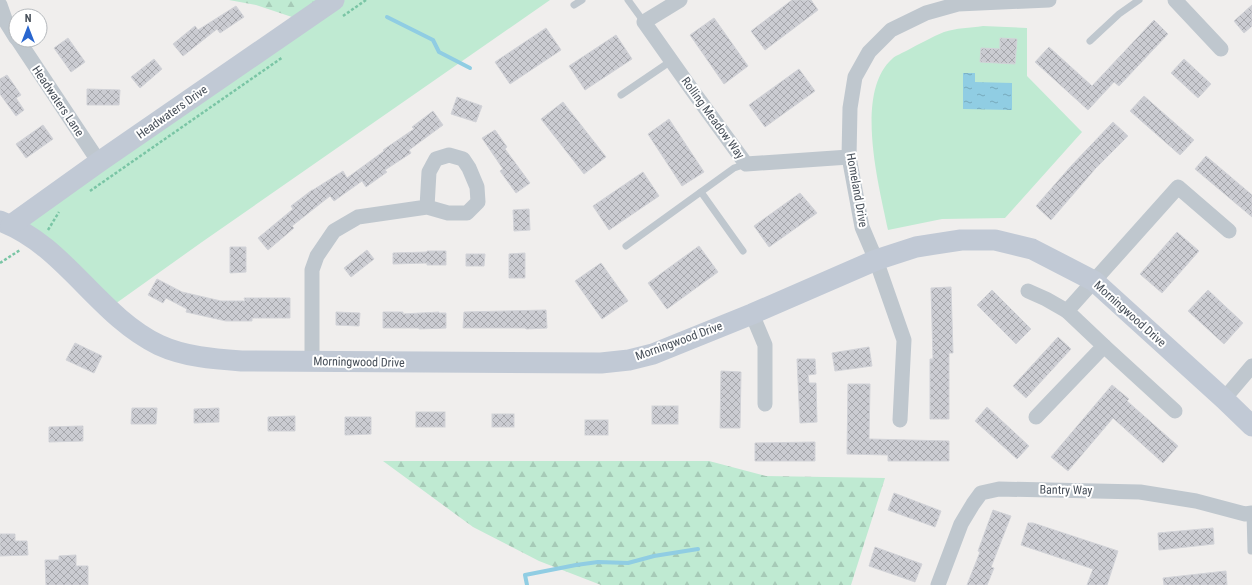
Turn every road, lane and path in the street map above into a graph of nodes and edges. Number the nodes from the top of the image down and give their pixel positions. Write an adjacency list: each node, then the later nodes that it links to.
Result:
1 (366, 0): 10 (path)
2 (582, 0): 9 (lane)
3 (628, 0): 11 (lane)
4 (680, 0): 11 (street)
5 (1049, 0): 19 (street, Homeland Drive)
6 (1139, 0): 13 (lane)
7 (1175, 0): 15 (street)
8 (0, 5): 12 (street, Headwaters Lane)
9 (574, 5)
10 (337, 9): 20 (street, Headwaters Drive)
11 (644, 22): 17 (street, Rolling Meadow Way)
12 (8, 25)
13 (1090, 41)
14 (23, 48): 20 (street, Headwaters Lane)
15 (1222, 49)
16 (289, 53): 23 (path)
17 (671, 61): 18 (lane); 21 (street, Rolling Meadow Way)
18 (621, 95)
19 (849, 157): 21 (street, Rolling Meadow Way); 31 (street, Homeland Drive)
20 (99, 162): 26 (street, Headwaters Drive)
21 (746, 164): 22 (lane)
22 (701, 192): 29 (lane); 30 (lane)
23 (85, 194)
24 (427, 207): 38 (street)
25 (59, 212): 28 (path)
26 (5, 223): 28 (street, Morningwood Drive)
27 (1229, 231): 33 (street)
28 (37, 240): 32 (path); 38 (street, Morningwood Drive)
29 (626, 246)
30 (743, 251)
31 (876, 260): 33 (street, Morningwood Drive); 36 (street, Morningwood Drive); 44 (street, Homeland Drive)
32 (0, 263)
33 (1094, 281): 35 (street); 40 (street, Morningwood Drive)
34 (1028, 291): 35 (street)
35 (1067, 311): 37 (street)
36 (752, 314): 38 (street, Morningwood Drive); 41 (street)
37 (1104, 346): 42 (street); 43 (street)
38 (312, 361)
39 (1252, 366): 40 (street)
40 (1224, 399): 45 (street, Morningwood Drive)
41 (764, 404)
42 (1175, 411)
43 (1036, 417)
44 (900, 420)
45 (1252, 426)
46 (1251, 513): 47 (lane); 48 (street, Bantry Way)
47 (1251, 551)
48 (938, 585)

